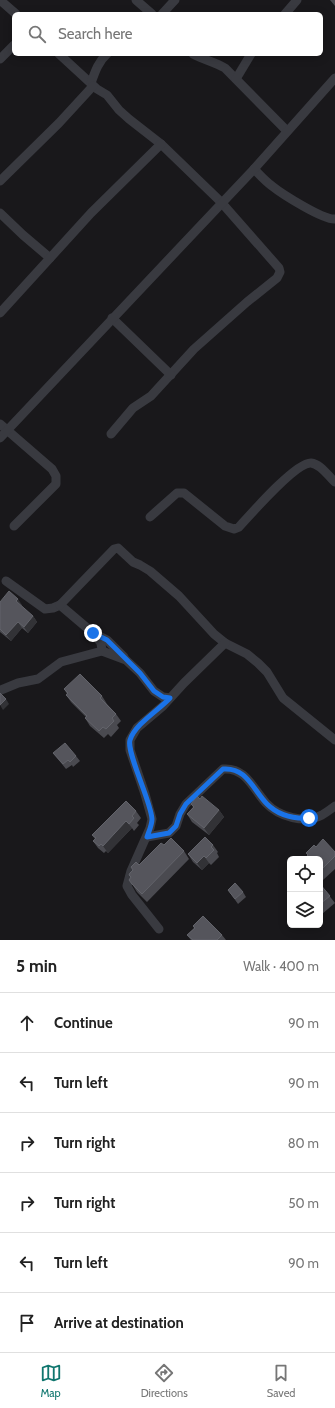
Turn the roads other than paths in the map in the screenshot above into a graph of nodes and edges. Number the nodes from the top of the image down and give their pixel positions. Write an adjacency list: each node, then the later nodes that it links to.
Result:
1 (0, 0): 5 (street)
2 (136, 0): 6 (street)
3 (176, 0): 7 (street)
4 (297, 0): 8 (street)
5 (14, 12)
6 (150, 12)
7 (164, 12)
8 (287, 12)
9 (12, 47): 14 (street)
10 (61, 56): 17 (street)
11 (106, 56): 17 (street)
12 (197, 56): 16 (street)
13 (251, 56): 16 (street)
14 (0, 59)
15 (335, 78): 18 (street)
16 (236, 79): 18 (street)
17 (92, 84): 19 (street); 21 (street)
18 (287, 131): 20 (street)
19 (161, 144): 22 (street); 25 (street)
20 (254, 169): 22 (street); 24 (street)
21 (0, 181)
22 (222, 202): 27 (street); 28 (street)
23 (0, 213): 25 (street)
24 (335, 219)
25 (50, 258): 26 (street)
26 (0, 313)
27 (112, 318): 28 (street); 30 (street)
28 (171, 375): 31 (street)
29 (0, 424): 30 (street)
30 (7, 431): 32 (street); 35 (street)
31 (111, 434)
32 (0, 438)
33 (335, 482): 34 (street)
34 (150, 517)
35 (14, 526)
36 (6, 581): 37 (street)
37 (60, 605): 38 (street); 39 (street)
38 (93, 633): 40 (street); 41 (street)
39 (225, 643): 43 (street); 44 (street)
40 (102, 652): 41 (street); 42 (street)
41 (126, 660): 43 (street)
42 (1, 690)
43 (170, 698): 46 (street)
44 (335, 740)
45 (335, 806): 46 (street)
46 (147, 837): 47 (street)
47 (159, 929)

